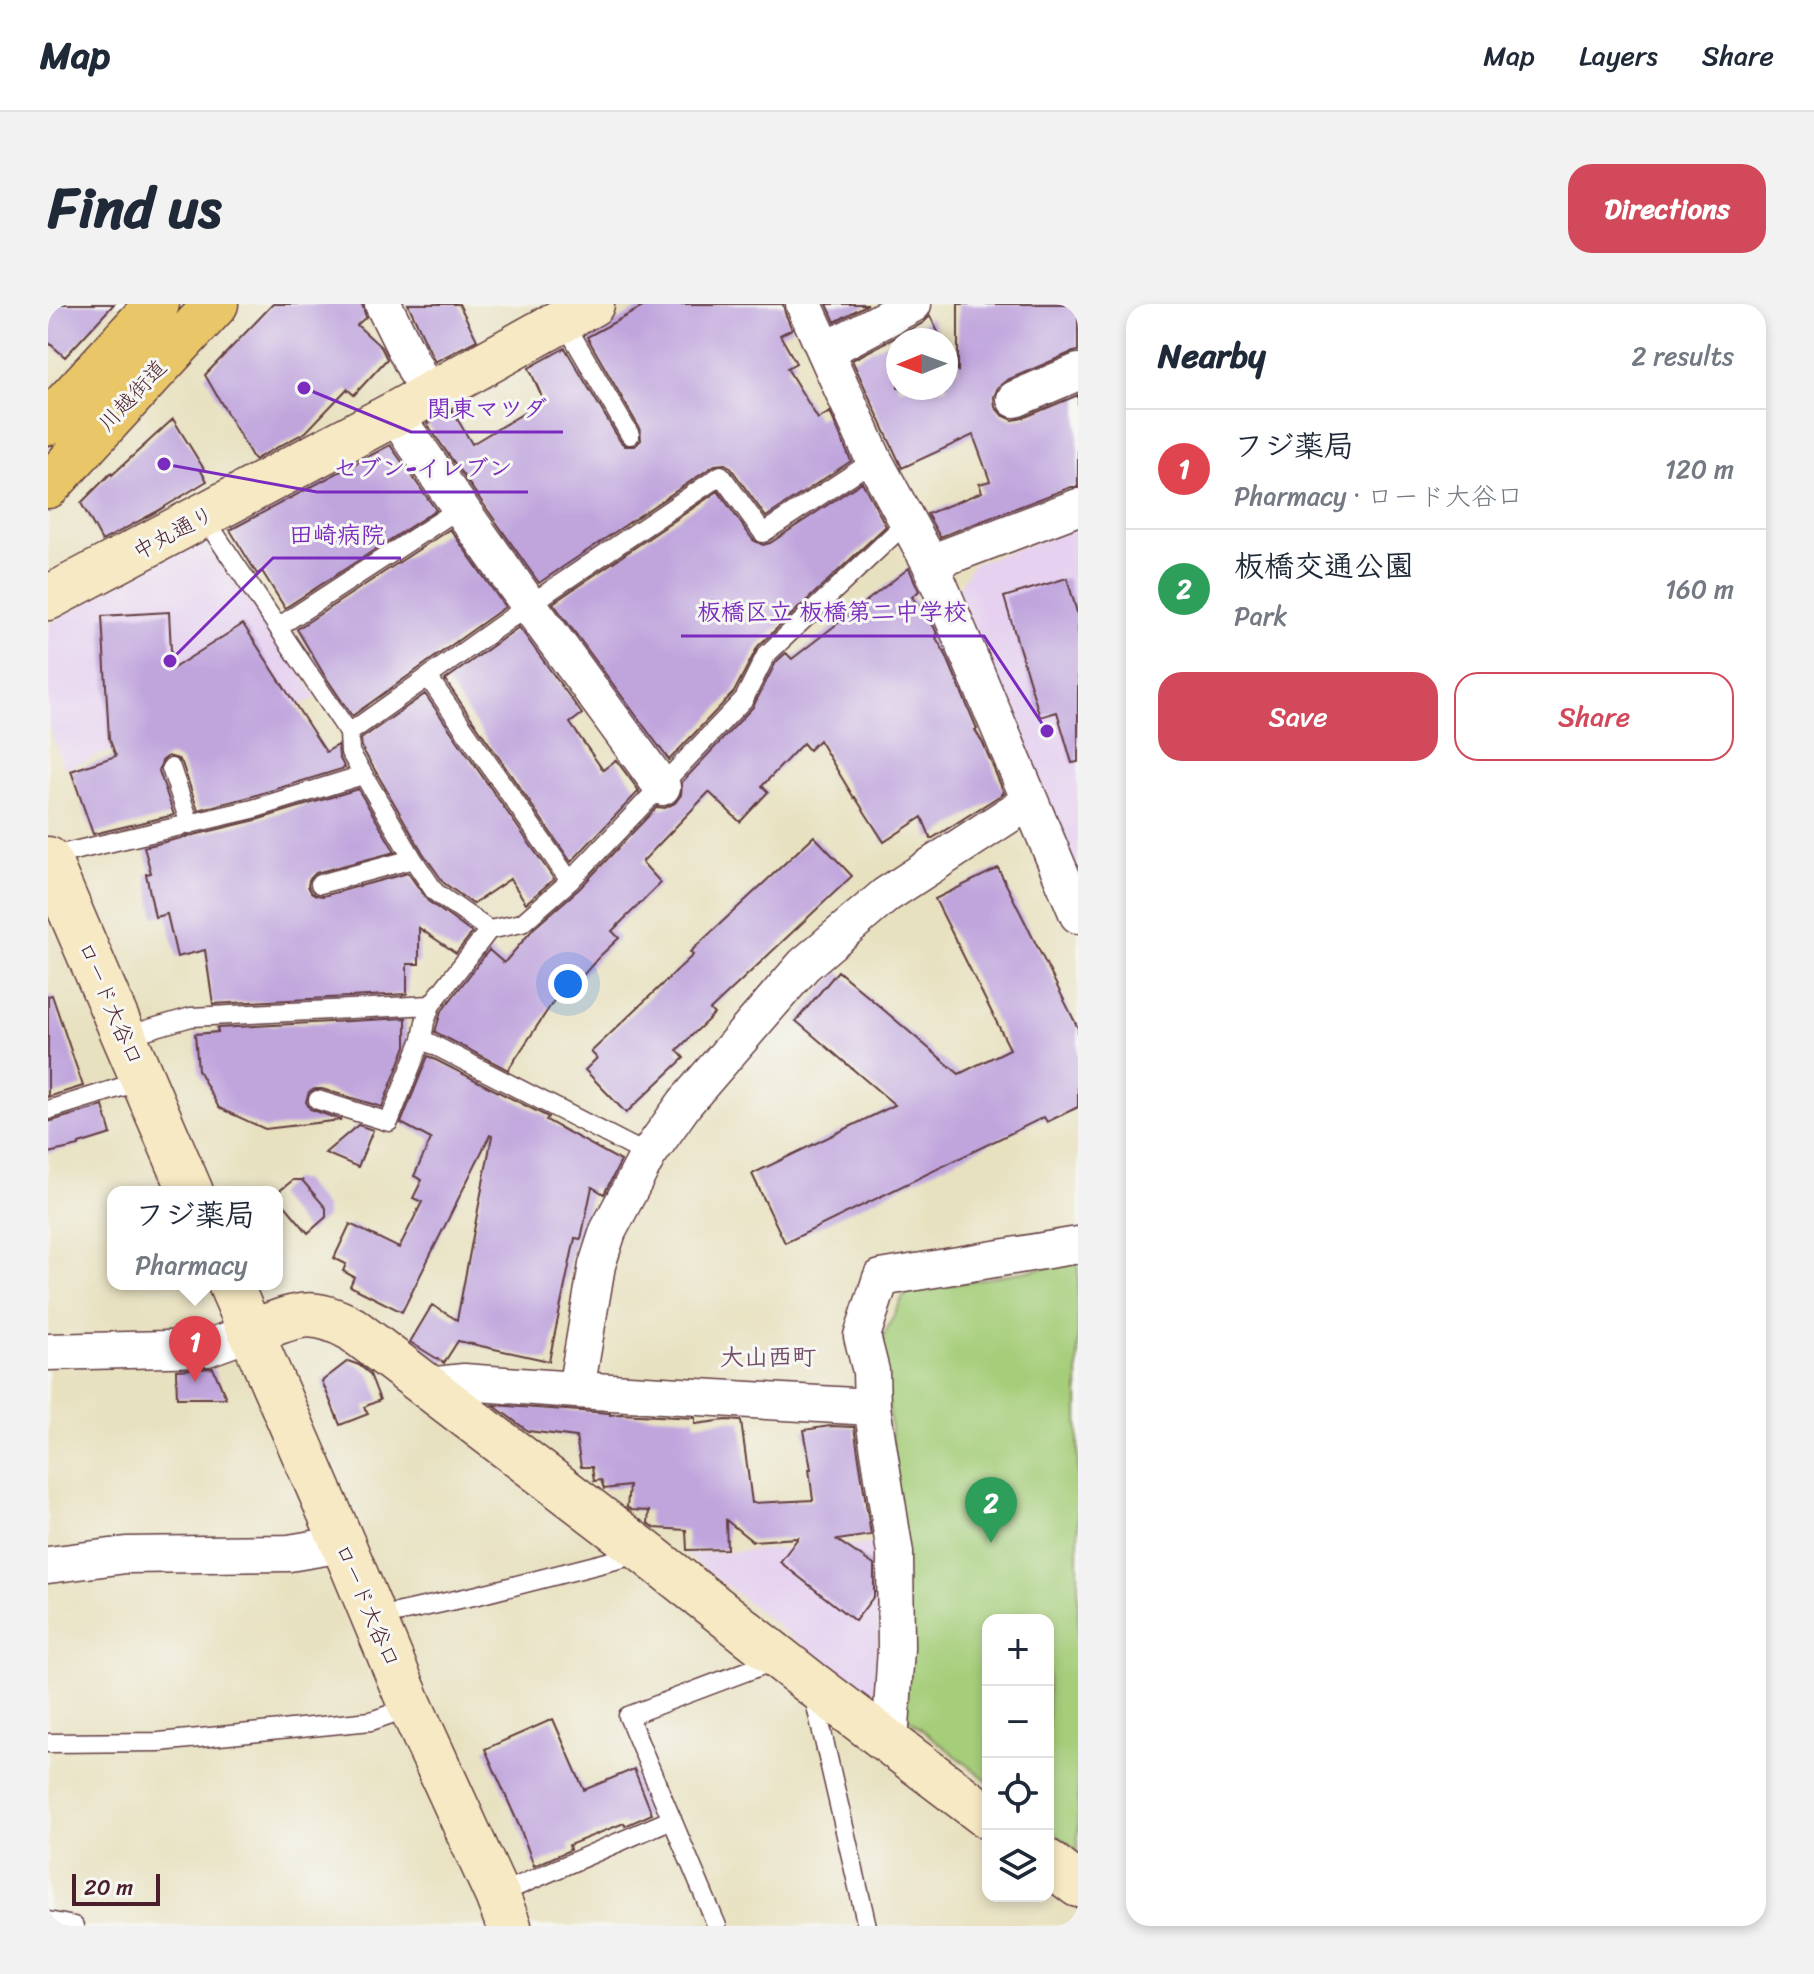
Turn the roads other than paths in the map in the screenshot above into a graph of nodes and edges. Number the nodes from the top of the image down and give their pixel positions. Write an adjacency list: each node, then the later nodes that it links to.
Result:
1 (157, 304): 11 (highway, 川越街道)
2 (216, 304): 14 (highway, 川越街道)
3 (383, 304): 10 (street)
4 (804, 304): 7 (street)
5 (913, 304): 7 (street)
6 (578, 312): 10 (street, 中丸通り); 12 (lane)
7 (825, 351): 13 (street)
8 (1078, 372): 9 (street)
9 (1015, 399)
10 (411, 404): 16 (street); 17 (street, 中丸通り)
11 (51, 410)
12 (630, 435)
13 (874, 460): 18 (street); 21 (lane)
14 (48, 486)
15 (1078, 507): 19 (street)
16 (460, 508): 21 (street); 22 (lane)
17 (203, 516): 20 (street, 中丸通り); 22 (lane)
18 (908, 521): 19 (street); 27 (lane)
19 (930, 563): 28 (street)
20 (48, 598)
21 (529, 605): 23 (lane); 27 (street)
22 (278, 627): 24 (lane)
23 (428, 677): 24 (lane); 32 (lane)
24 (349, 733): 26 (lane)
25 (171, 768): 29 (lane)
26 (363, 775): 29 (lane); 31 (lane)
27 (662, 787): 32 (lane)
28 (1030, 801): 34 (street); 42 (street)
29 (190, 824): 30 (lane)
30 (48, 858): 37 (street, ロード大谷口)
31 (413, 859): 33 (lane); 35 (lane)
32 (570, 881): 35 (lane)
33 (320, 884)
34 (1078, 915)
35 (489, 930): 36 (lane)
36 (431, 1005): 37 (lane); 38 (lane)
37 (125, 1036): 39 (street, ロード大谷口)
38 (422, 1039): 40 (lane); 42 (lane)
39 (144, 1080): 41 (lane); 43 (street, ロード大谷口)
40 (318, 1100)
41 (48, 1110)
42 (648, 1155): 49 (street)
43 (188, 1186)
44 (1078, 1245): 50 (street)
45 (233, 1290): 46 (street, ロード大谷口)
46 (251, 1332): 47 (street); 48 (street); 51 (street, ロード大谷口)
47 (48, 1352)
48 (427, 1386): 49 (street); 52 (street)
49 (576, 1390): 50 (street)
50 (872, 1407): 58 (street)
51 (343, 1544): 53 (street); 54 (street, ロード大谷口)
52 (645, 1552): 54 (lane); 55 (street)
53 (48, 1565)
54 (374, 1618): 56 (street, ロード大谷口)
55 (795, 1671): 58 (street); 60 (lane); 67 (lane)
56 (411, 1707): 57 (lane); 63 (street, ロード大谷口)
57 (48, 1743)
58 (890, 1743): 59 (street)
59 (982, 1812)
60 (672, 1819): 63 (lane); 66 (lane)
61 (1054, 1867): 62 (street)
62 (1078, 1885)
63 (503, 1910)
64 (48, 1921): 65 (lane)
65 (74, 1926)
66 (717, 1926)
67 (867, 1926)

